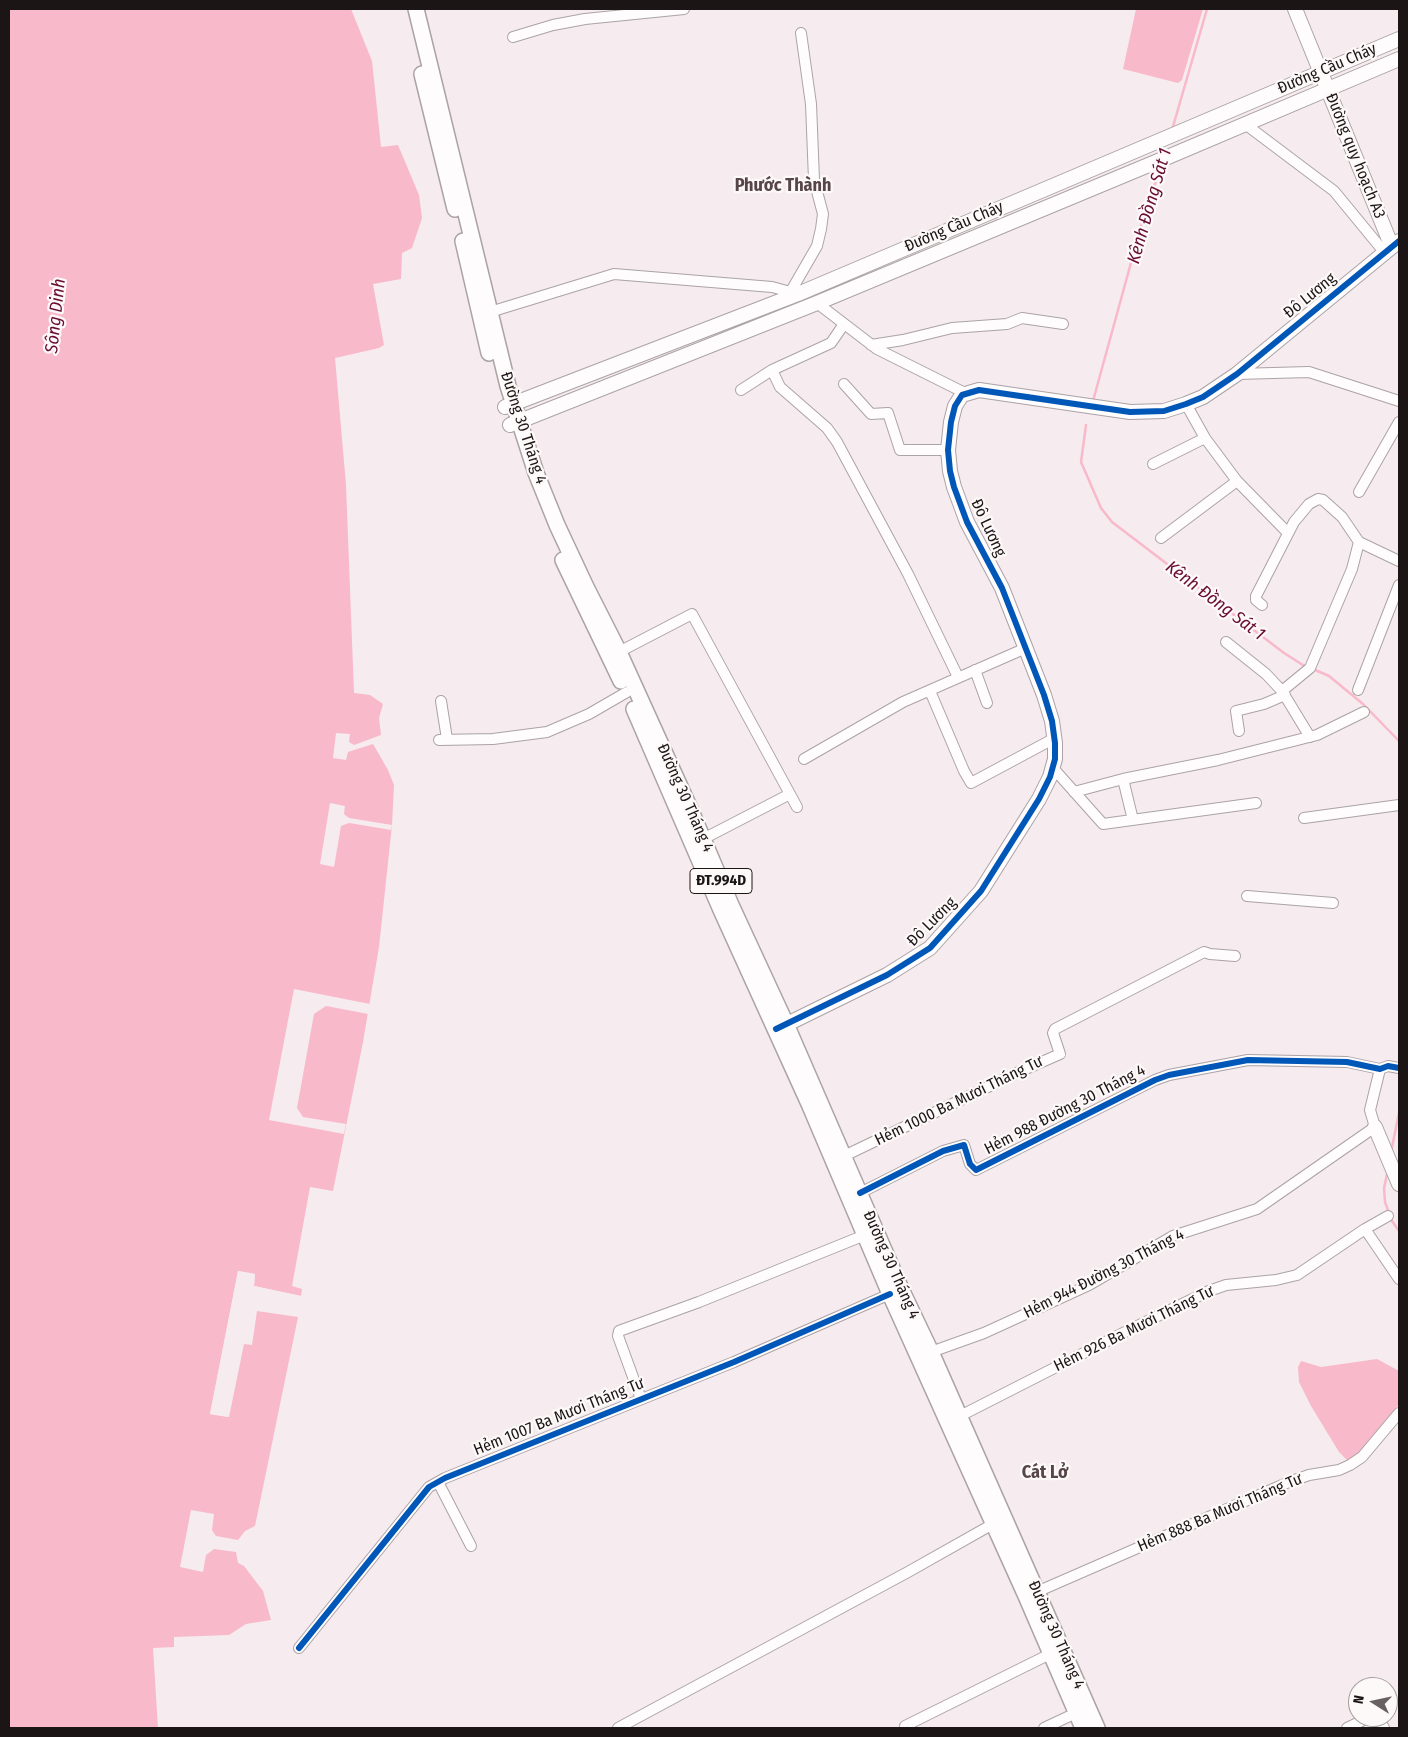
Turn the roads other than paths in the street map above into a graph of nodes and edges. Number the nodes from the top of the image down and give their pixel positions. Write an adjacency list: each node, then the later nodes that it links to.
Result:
1 (407, 9): 12 (main road, Đường 30 Tháng 4 / ĐT.994D)
2 (416, 9): 12 (main road, Đường 30 Tháng 4 / ĐT.994D)
3 (684, 9): 6 (street)
4 (1295, 9): 9 (main road, Đường quy hoạch A3)
5 (801, 33): 16 (street)
6 (512, 37)
7 (1399, 39): 9 (main road, Đường Cầu Cháy)
8 (1399, 59): 10 (main road, Đường Cầu Cháy)
9 (1320, 71): 10 (main road, Đường quy hoạch A3); 14 (main road, Đường Cầu Cháy)
10 (1328, 89): 11 (main road, Đường Cầu Cháy); 13 (main road, Đường quy hoạch A3)
11 (1245, 124): 13 (street); 15 (main road, Đường Cầu Cháy)
12 (441, 128): 18 (main road, Đường 30 Tháng 4 / ĐT.994D); 22 (main road, Đường 30 Tháng 4 / ĐT.994D)
13 (1392, 247): 24 (main road, Đô Lương)
14 (886, 256): 15 (main road); 16 (main road, Đường Cầu Cháy)
15 (892, 271): 17 (main road, Đường Cầu Cháy)
16 (795, 292): 18 (street); 30 (main road, Đường Cầu Cháy)
17 (817, 303): 19 (street); 32 (main road, Đường Cầu Cháy)
18 (490, 312): 22 (main road, Đường 30 Tháng 4 / ĐT.994D)
19 (844, 324): 21 (street); 23 (street)
20 (1063, 324): 21 (street)
21 (871, 345): 27 (street)
22 (494, 353): 30 (main road, Đường 30 Tháng 4 / ĐT.994D)
23 (772, 370): 26 (street); 48 (street)
24 (1236, 374): 28 (street); 29 (main road, Đô Lương)
25 (844, 384): 34 (street)
26 (741, 390)
27 (965, 393): 29 (main road, Đô Lương); 34 (main road, Đô Lương)
28 (1399, 401)
29 (1186, 404): 33 (street)
30 (509, 405): 32 (main road, Đường 30 Tháng 4 / ĐT.994D)
31 (1399, 422): 37 (street)
32 (515, 423): 46 (main road, Đường 30 Tháng 4 / ĐT.994D)
33 (1205, 438): 35 (street); 36 (street)
34 (948, 450): 45 (main road, Đô Lương)
35 (1153, 464)
36 (1237, 481): 38 (street); 39 (street)
37 (1359, 492)
38 (1288, 533): 40 (street); 43 (street)
39 (1161, 538)
40 (1359, 542): 41 (street); 52 (street)
41 (1399, 561)
42 (1399, 585): 51 (street)
43 (1262, 605)
44 (1226, 642): 52 (street)
45 (1026, 648): 47 (street); 58 (main road, Đô Lương)
46 (614, 654): 49 (main road, Đường 30 Tháng 4 / ĐT.994D); 63 (street)
47 (974, 670): 48 (street); 54 (street)
48 (958, 677): 50 (street)
49 (631, 690): 53 (street); 67 (main road, Đường 30 Tháng 4 / ĐT.994D)
50 (930, 690): 58 (street); 59 (street)
51 (1358, 690)
52 (1283, 693): 56 (street); 57 (street)
53 (441, 700)
54 (987, 703)
55 (1364, 712): 57 (street)
56 (1239, 731)
57 (1310, 737): 61 (street)
58 (1054, 738): 60 (main road, Đô Lương)
59 (804, 759)
60 (1053, 768): 62 (street); 74 (main road, Đô Lương)
61 (1123, 779): 62 (street); 69 (street)
62 (1074, 792): 69 (street)
63 (790, 794): 66 (street); 70 (street)
64 (1256, 803): 69 (street)
65 (1399, 806): 68 (street)
66 (797, 807)
67 (685, 813): 70 (main road, Đường 30 Tháng 4 / ĐT.994D); 74 (main road, Đường 30 Tháng 4 / ĐT.994D)
68 (1304, 818)
69 (1133, 820)
70 (703, 838): 74 (main road, Đường 30 Tháng 4 / ĐT.994D)
71 (1247, 896): 72 (street)
72 (1333, 903)
73 (1235, 956): 78 (street, Hẻm 1000 Ba Mươi Tháng Tư)
74 (781, 1026): 78 (main road, Đường 30 Tháng 4 / ĐT.994D); 83 (main road, Đường 30 Tháng 4 / ĐT.994D)
75 (1380, 1068): 76 (street, Hẻm 988 Đường 30 Tháng 4); 77 (street); 80 (street, Hẻm 988 Đường 30 Tháng 4)
76 (1399, 1068)
77 (1375, 1127): 79 (main road); 86 (street, Hẻm 944 Đường 30 Tháng 4)
78 (844, 1156): 80 (main road, Đường 30 Tháng 4 / ĐT.994D)
79 (1399, 1184)
80 (860, 1193): 86 (main road, Đường 30 Tháng 4 / ĐT.994D)
81 (1388, 1216): 82 (street, Hẻm 926 Ba Mươi Tháng Tư)
82 (1366, 1230): 84 (street); 89 (street, Hẻm 926 Ba Mươi Tháng Tư)
83 (865, 1235): 85 (main road, Đường 30 Tháng 4 / ĐT.994D); 87 (street)
84 (1399, 1279)
85 (890, 1294): 87 (street, Hẻm 1007 Ba Mươi Tháng Tư); 91 (main road, Đường 30 Tháng 4 / ĐT.994D)
86 (931, 1352): 89 (main road, Đường 30 Tháng 4 / ĐT.994D)
87 (641, 1399): 90 (street, Hẻm 1007 Ba Mươi Tháng Tư)
88 (1399, 1413): 93 (street, Hẻm 888 Ba Mươi Tháng Tư)
89 (958, 1417): 91 (main road, Đường 30 Tháng 4 / ĐT.994D)
90 (438, 1482): 92 (street); 94 (street, Hẻm 1007 Ba Mươi Tháng Tư)
91 (999, 1521): 93 (main road, Đường 30 Tháng 4 / ĐT.994D); 98 (street)
92 (471, 1546)
93 (1032, 1594): 95 (main road, Đường 30 Tháng 4 / ĐT.994D); 101 (main road, Đường 30 Tháng 4 / ĐT.994D)
94 (299, 1648)
95 (1050, 1654): 96 (main road, Đường 30 Tháng 4 / ĐT.994D); 97 (street)
96 (1076, 1713): 99 (street); 100 (main road, Đường 30 Tháng 4 / ĐT.994D)
97 (905, 1726)
98 (618, 1728)
99 (1044, 1728)
100 (1083, 1728)
101 (1097, 1728)

